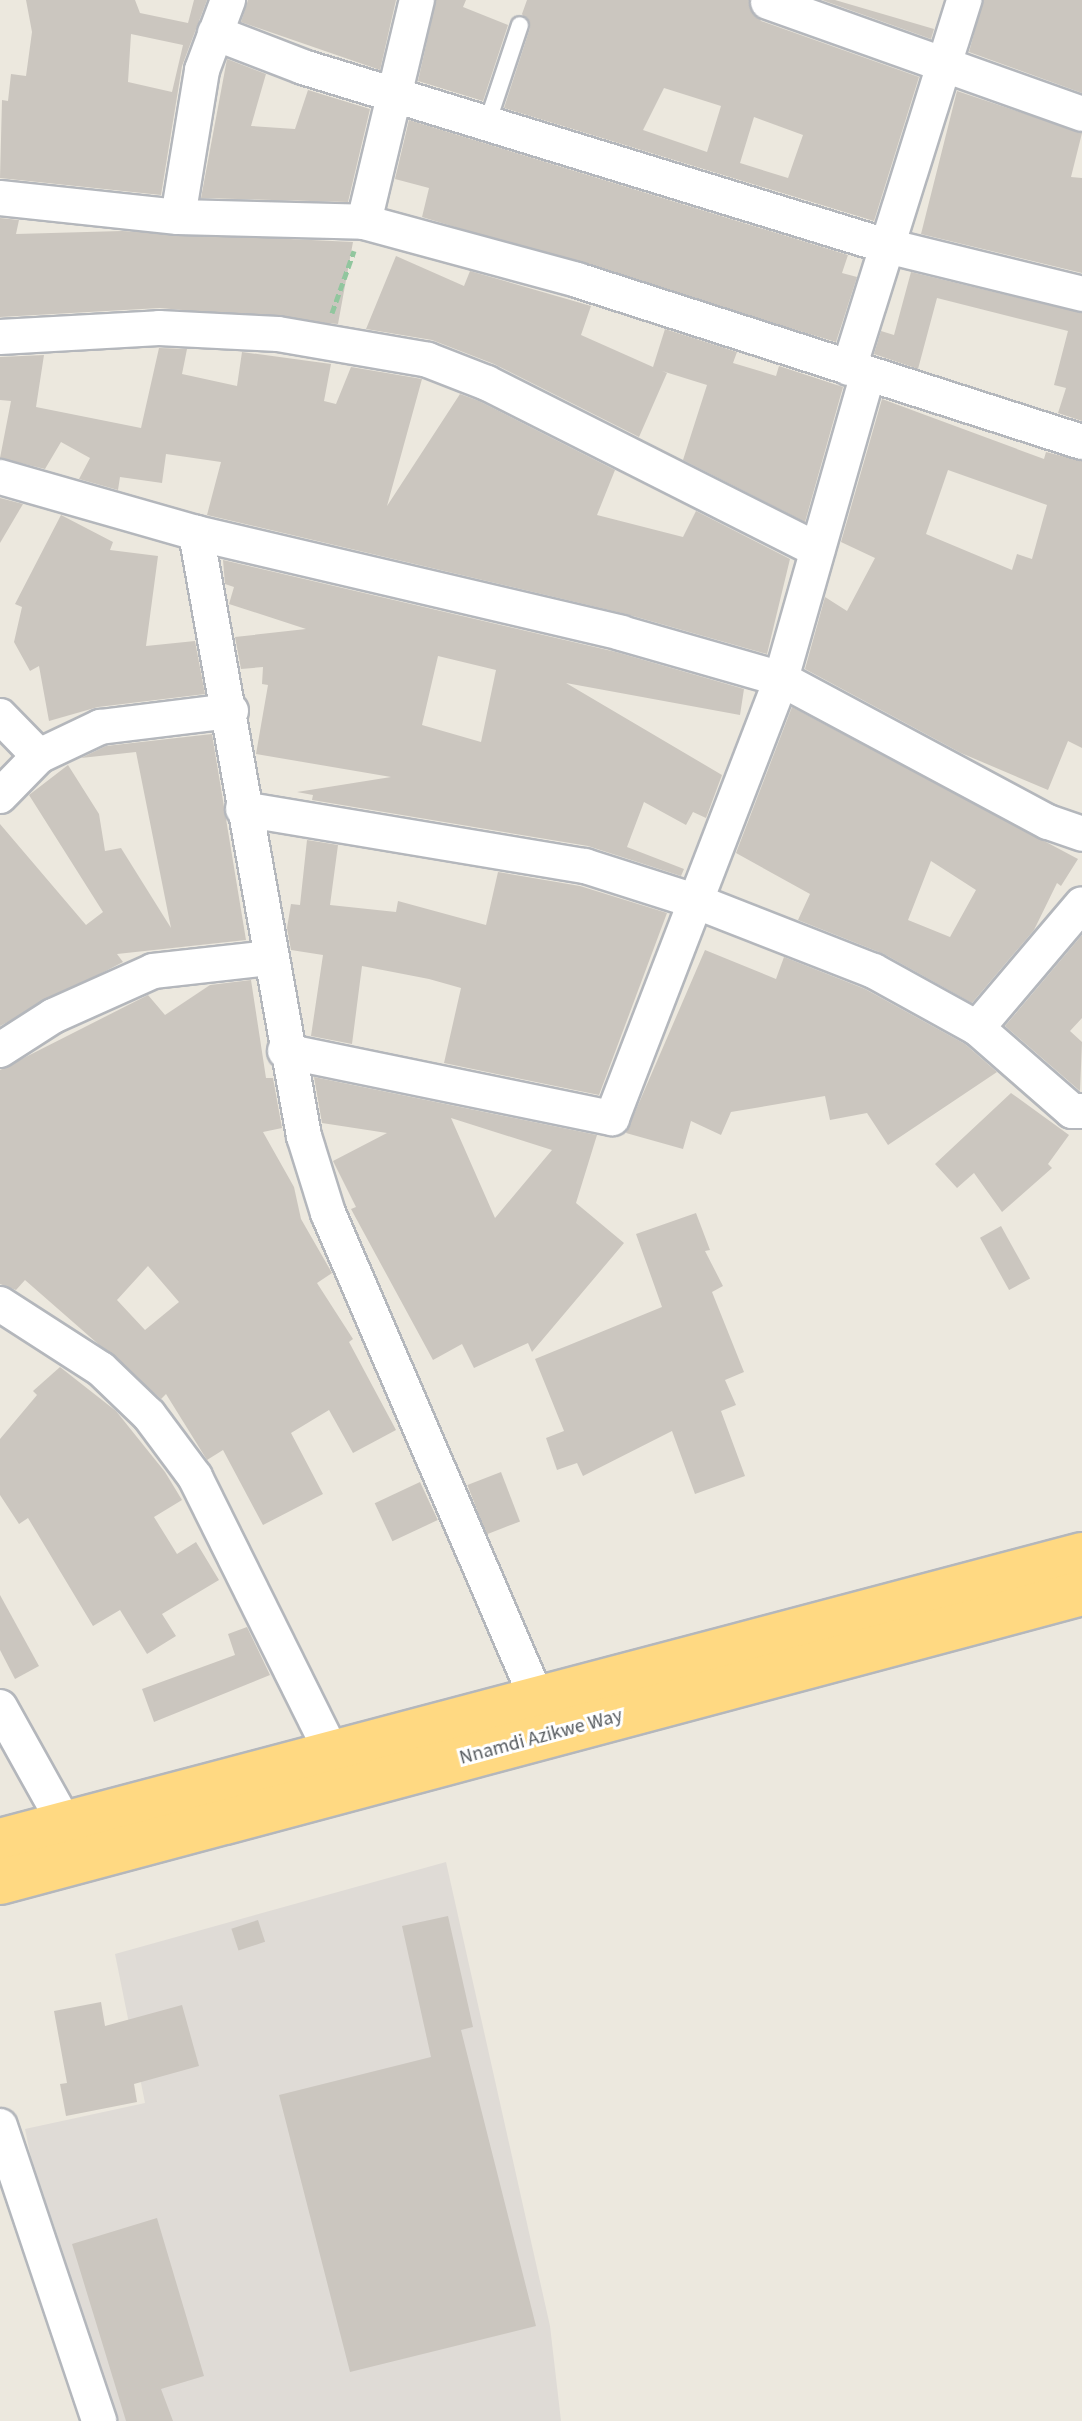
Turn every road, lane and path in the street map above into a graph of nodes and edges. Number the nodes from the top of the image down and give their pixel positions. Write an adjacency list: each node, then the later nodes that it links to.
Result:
1 (228, 0): 6 (street)
2 (417, 0): 8 (street)
3 (964, 0): 7 (street)
4 (768, 2): 7 (street)
5 (520, 25): 10 (lane)
6 (215, 33): 8 (street); 12 (street)
7 (941, 64): 9 (street); 14 (street)
8 (396, 95): 10 (street); 13 (street)
9 (1082, 114)
10 (487, 124): 14 (street)
11 (0, 198): 12 (street)
12 (178, 217): 13 (street)
13 (364, 222): 17 (path); 18 (street)
14 (883, 245): 15 (street); 18 (street)
15 (1082, 294)
16 (0, 337): 17 (street)
17 (324, 337): 22 (street)
18 (859, 371): 19 (street); 22 (street)
19 (1082, 442)
20 (0, 477): 21 (street)
21 (196, 533): 23 (street); 24 (street)
22 (817, 550): 23 (street)
23 (781, 679): 29 (street); 30 (street)
24 (231, 711): 26 (street); 28 (street)
25 (0, 716): 26 (street)
26 (39, 756): 27 (street)
27 (0, 796)
28 (243, 809): 30 (street); 32 (street)
29 (1082, 834)
30 (695, 901): 33 (street); 35 (street)
31 (1082, 904): 33 (street)
32 (268, 958): 34 (street); 35 (street)
33 (977, 1028): 36 (street)
34 (0, 1050)
35 (285, 1051): 40 (street)
36 (1082, 1111)
37 (0, 1304): 42 (street)
38 (1082, 1555): 40 (highway, Nnamdi Azikwe Way)
39 (1082, 1593): 44 (highway, Nnamdi Azikwe Way)
40 (537, 1699): 42 (highway, Nnamdi Azikwe Way)
41 (0, 1707): 44 (street)
42 (332, 1753): 44 (highway, Nnamdi Azikwe Way)
43 (0, 1841): 44 (highway, Nnamdi Azikwe Way)
44 (69, 1843): 45 (highway, Nnamdi Azikwe Way)
45 (0, 1882)
46 (0, 2126): 47 (street)
47 (99, 2421)

